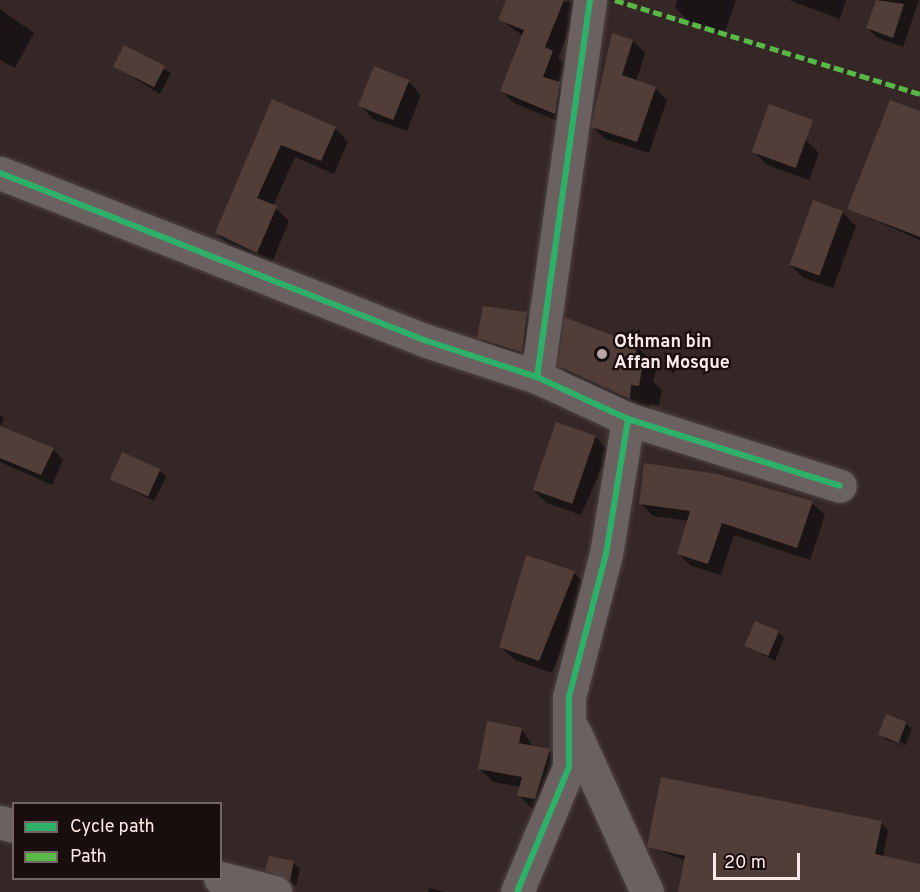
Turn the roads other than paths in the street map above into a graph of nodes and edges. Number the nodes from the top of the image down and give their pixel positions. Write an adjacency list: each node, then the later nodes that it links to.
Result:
1 (590, 0): 3 (street)
2 (0, 173): 3 (street)
3 (537, 377): 4 (street)
4 (628, 419): 5 (street); 6 (street)
5 (840, 486)
6 (572, 724): 9 (street); 10 (street)
7 (222, 879): 8 (street)
8 (275, 892)
9 (517, 892)
10 (647, 892)

